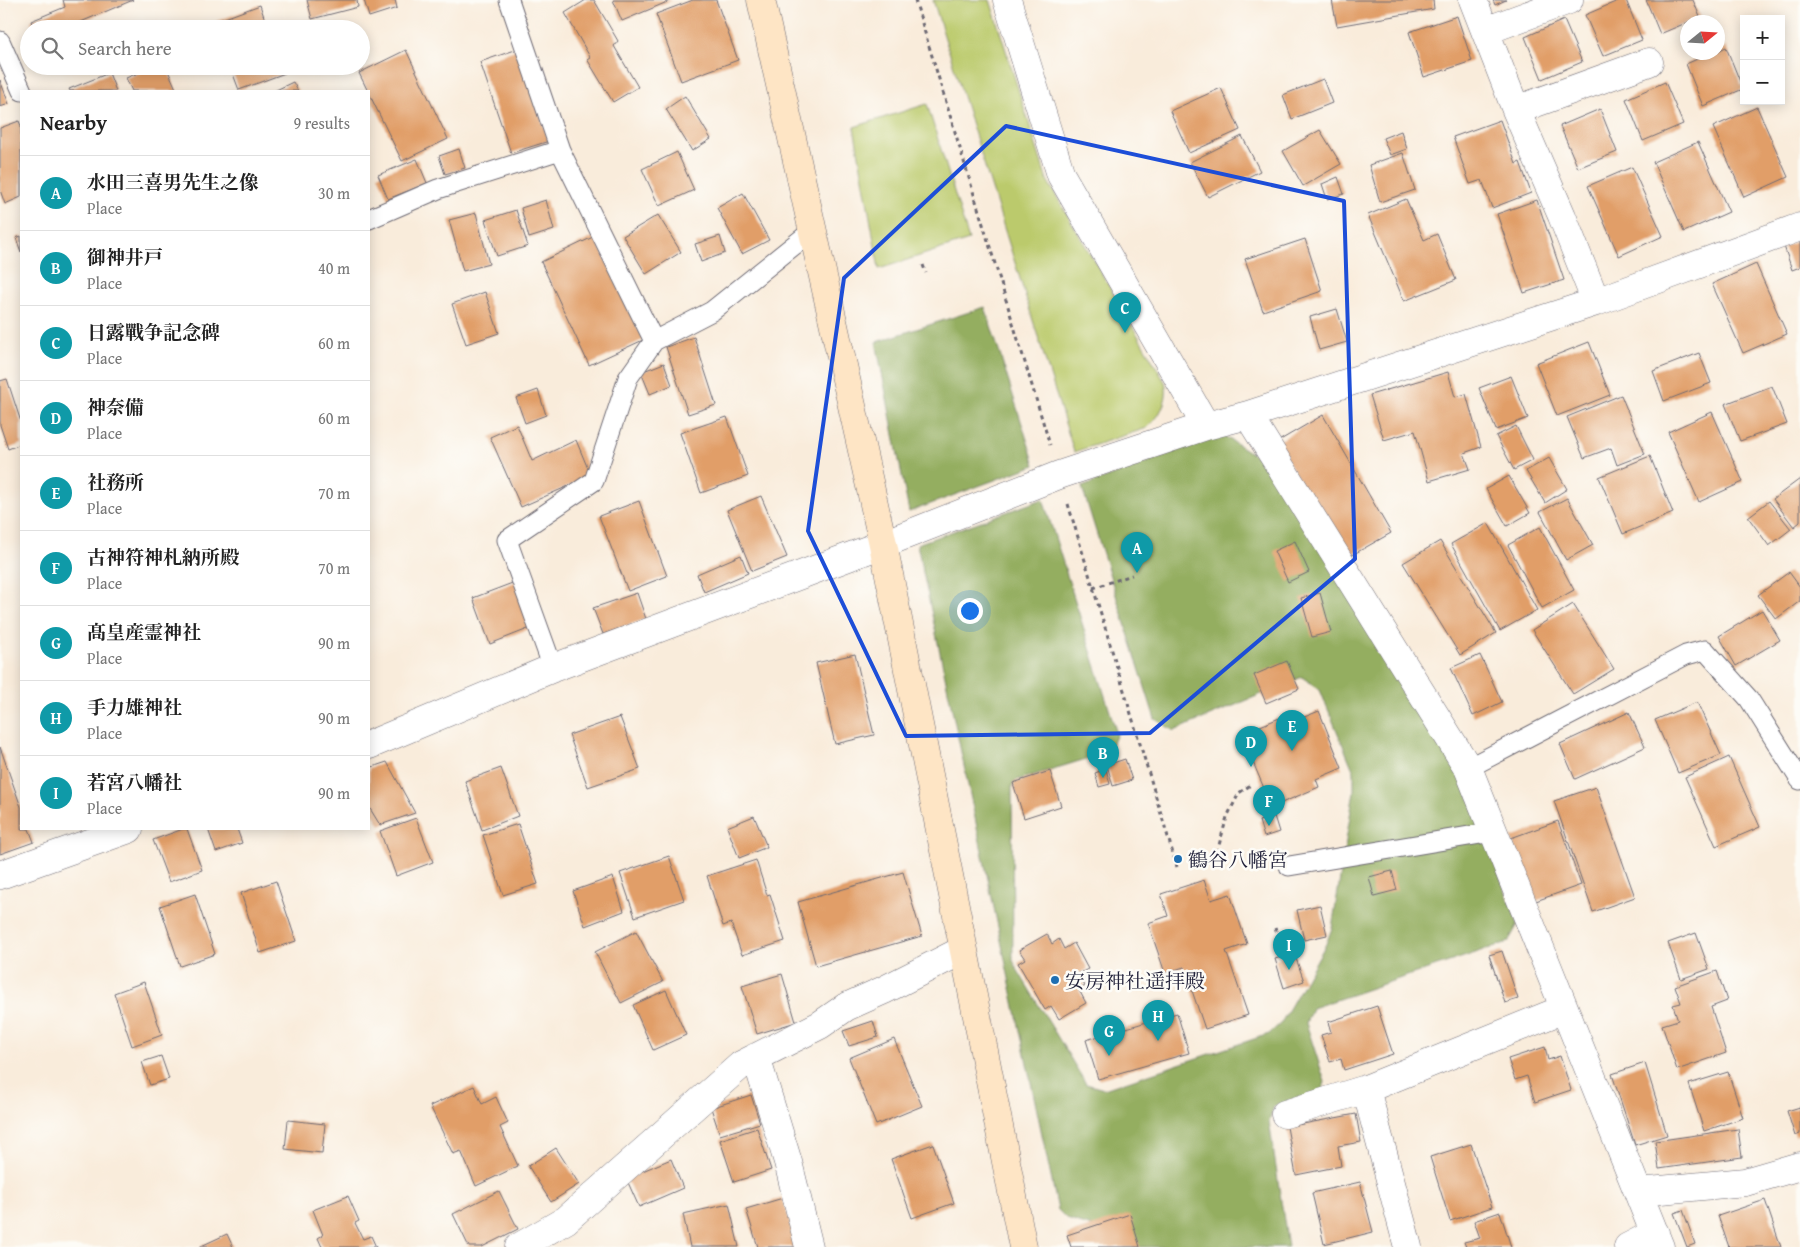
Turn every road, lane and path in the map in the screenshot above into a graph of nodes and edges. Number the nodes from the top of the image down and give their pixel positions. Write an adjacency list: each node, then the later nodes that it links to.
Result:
1 (509, 0): 12 (lane)
2 (761, 0): 15 (street)
3 (916, 0): 22 (path)
4 (1007, 0): 21 (street)
5 (1473, 0): 7 (street)
6 (1569, 0): 7 (street)
7 (1485, 31): 11 (street)
8 (0, 41): 10 (lane)
9 (1649, 62): 11 (street)
10 (22, 90)
11 (1516, 110): 18 (street)
12 (560, 150): 13 (lane); 19 (lane)
13 (370, 219)
14 (1800, 227): 18 (street)
15 (813, 230): 19 (lane); 23 (street)
16 (923, 265): 17 (path)
17 (926, 272)
18 (1596, 302): 20 (street)
19 (654, 341): 26 (lane)
20 (1248, 415): 21 (street); 28 (street)
21 (1206, 426): 22 (street)
22 (1060, 475): 23 (street); 25 (path)
23 (883, 544): 26 (street); 38 (street)
24 (1132, 575): 25 (path)
25 (1093, 588): 35 (path)
26 (553, 668): 27 (street)
27 (370, 741)
28 (1468, 768): 29 (lane); 32 (street)
29 (1800, 780)
30 (1252, 784): 33 (path)
31 (126, 830): 36 (street)
32 (1493, 832): 34 (lane); 40 (street)
33 (1217, 852)
34 (1289, 866)
35 (1177, 867)
36 (0, 875)
37 (1275, 928): 39 (path)
38 (963, 950): 41 (street); 49 (street)
39 (1283, 953)
40 (1564, 1009): 42 (street); 45 (street)
41 (756, 1057): 47 (street); 48 (street)
42 (1366, 1089): 43 (street); 50 (street)
43 (1285, 1114)
44 (1800, 1166): 45 (street)
45 (1638, 1192): 46 (street)
46 (1658, 1240): 51 (street)
47 (519, 1247)
48 (809, 1247)
49 (1023, 1247)
50 (1408, 1247)
51 (1628, 1247)

